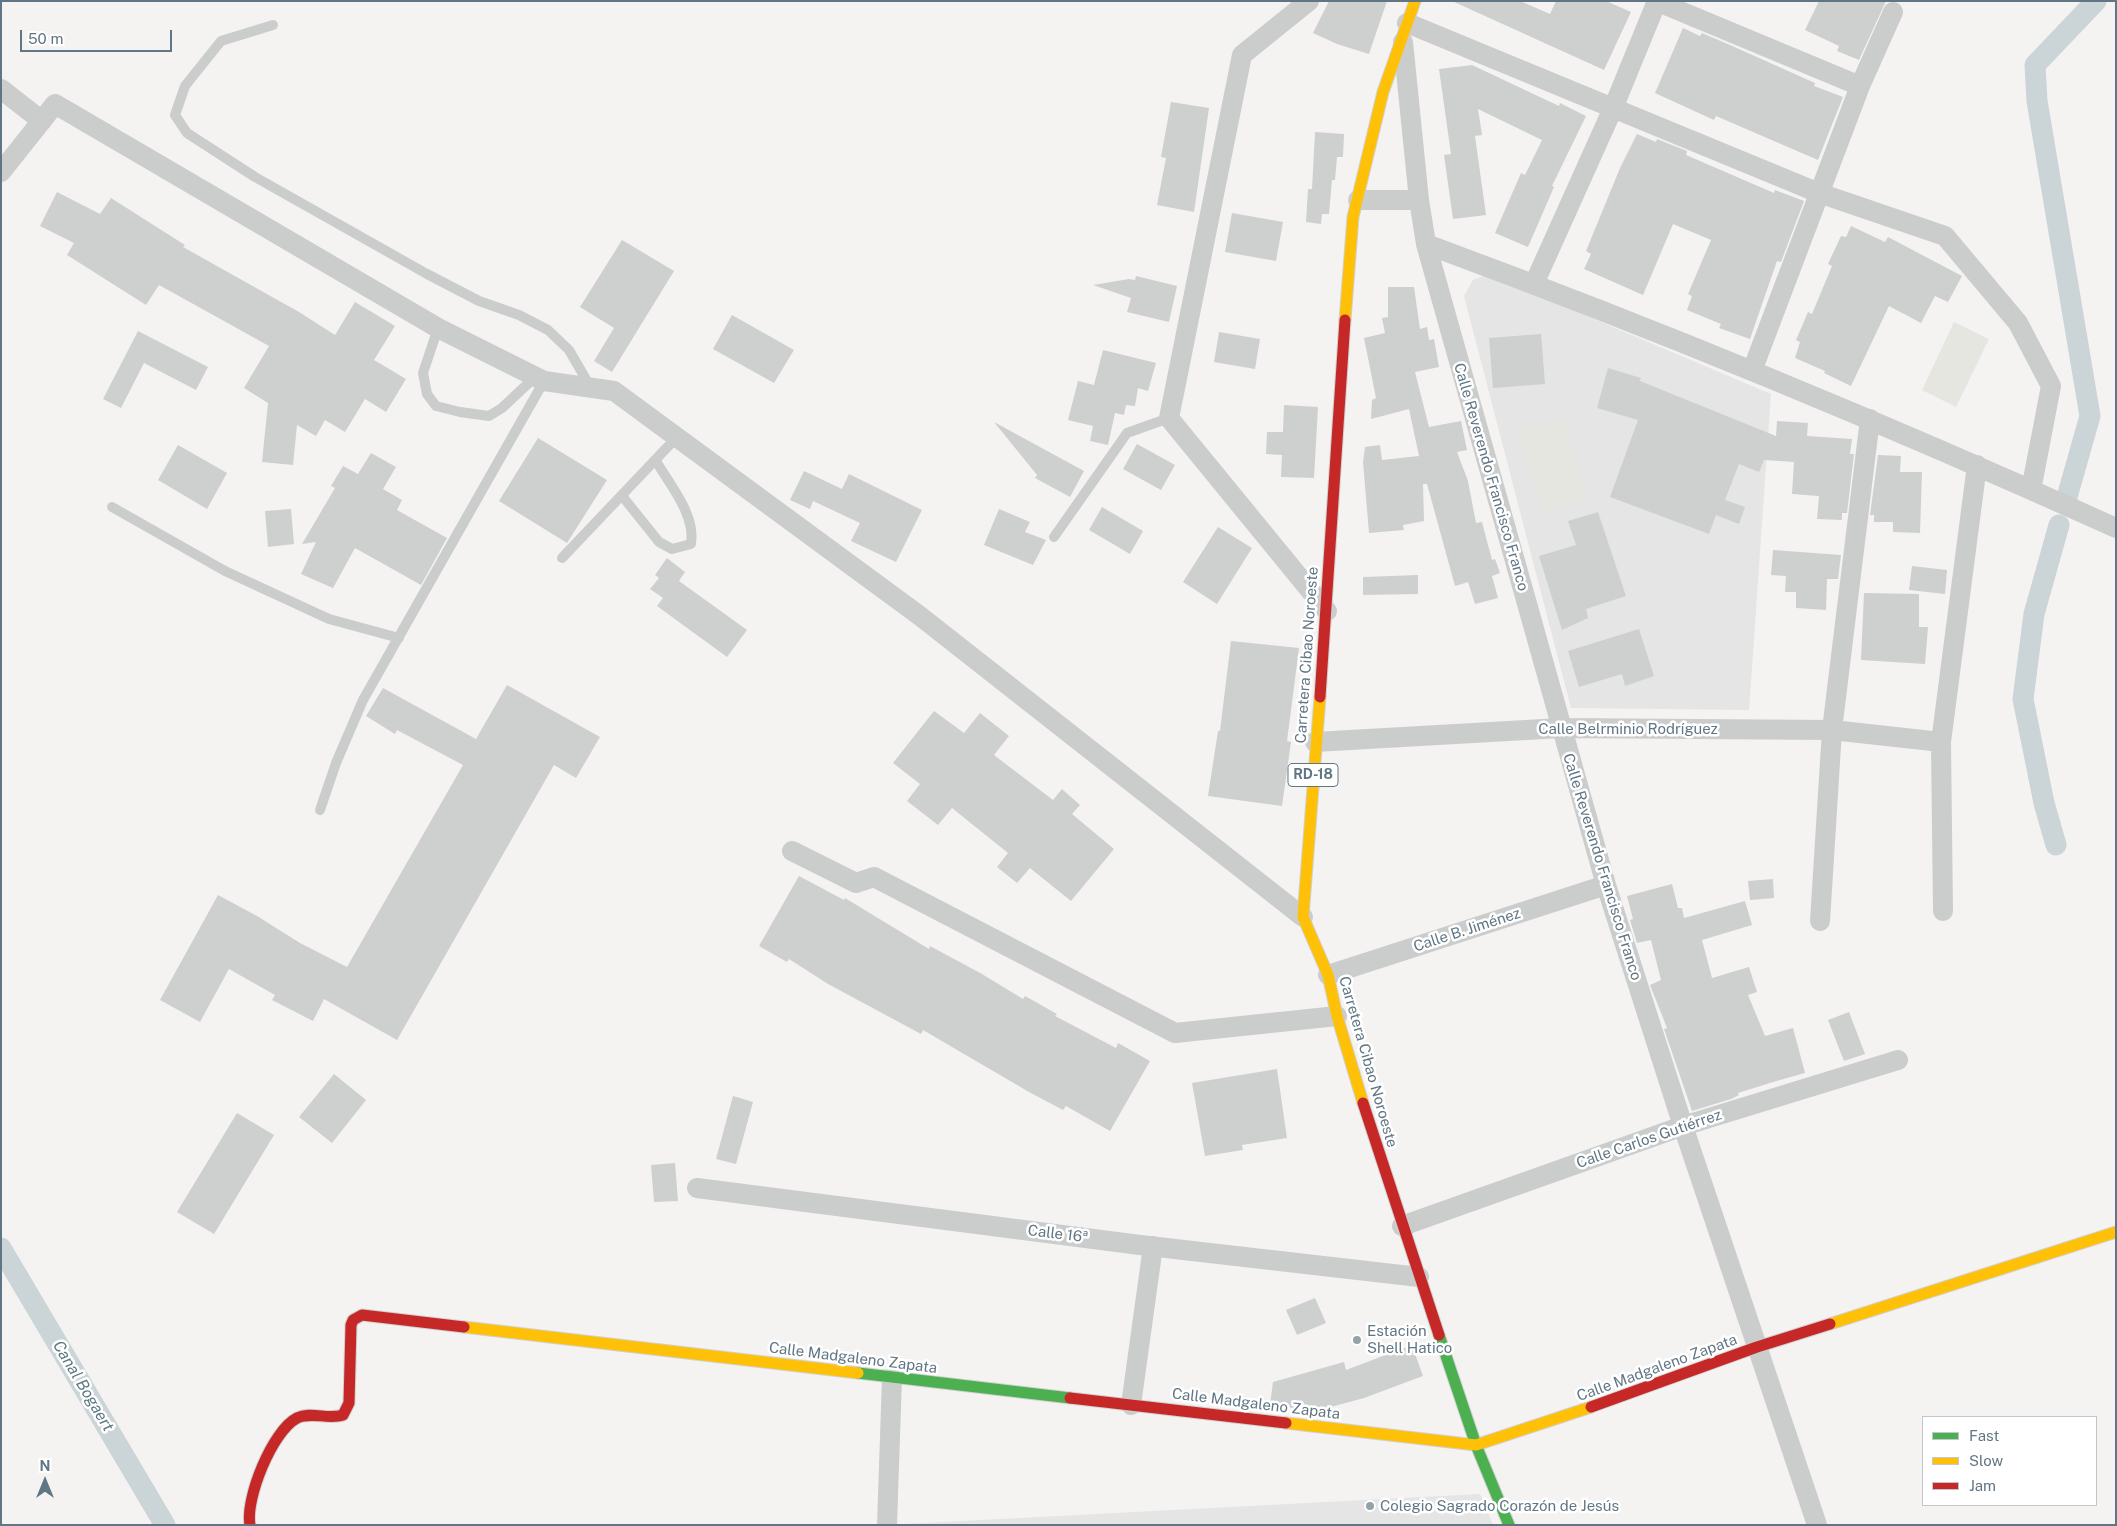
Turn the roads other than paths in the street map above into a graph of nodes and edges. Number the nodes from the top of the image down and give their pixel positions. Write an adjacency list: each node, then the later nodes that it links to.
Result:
1 (1309, 1): 21 (street)
2 (1415, 1): 6 (street, Carretera Cibao Noroeste / RD-18)
3 (1657, 1): 7 (street); 9 (street)
4 (1893, 12): 7 (street)
5 (273, 25): 20 (lane)
6 (1405, 30): 9 (street); 13 (street, Carretera Cibao Noroeste / RD-18); 14 (street, Calle Reverendo Francisco Franco)
7 (1860, 86): 12 (street)
8 (1, 89): 10 (street)
9 (1614, 106): 12 (street); 16 (street)
10 (42, 121): 11 (street); 17 (street)
11 (1, 172)
12 (1819, 193): 18 (street); 26 (street)
13 (1358, 200): 14 (street); 32 (street, Carretera Cibao Noroeste / RD-18)
14 (1419, 200): 15 (street, Calle Reverendo Francisco Franco)
15 (1426, 244): 16 (street); 34 (street, Calle Reverendo Francisco Franco)
16 (1534, 284): 18 (street)
17 (438, 328): 19 (street); 19 (lane)
18 (1752, 371): 22 (street)
19 (540, 379): 20 (street); 33 (lane)
20 (591, 388): 23 (street)
21 (1169, 418): 30 (lane); 32 (street)
22 (1870, 419): 25 (street); 35 (street)
23 (677, 437): 24 (lane); 42 (street)
24 (656, 461): 27 (lane); 27 (lane)
25 (1978, 465): 26 (street); 37 (street)
26 (2031, 490): 29 (street)
27 (623, 497): 31 (lane)
28 (112, 508): 33 (lane)
29 (2116, 528)
30 (1054, 537)
31 (562, 558)
32 (1326, 611): 36 (street, Carretera Cibao Noroeste / RD-18)
33 (399, 638): 38 (lane)
34 (1561, 728): 35 (street, Calle Belrminio Rodríguez); 36 (street, Calle Belrminio Rodríguez); 40 (street, Calle Reverendo Francisco Franco)
35 (1832, 730): 37 (street, Calle Belrminio Rodríguez); 43 (street)
36 (1315, 742): 42 (street, Carretera Cibao Noroeste / RD-18)
37 (1941, 742): 41 (street)
38 (320, 810)
39 (792, 851): 45 (street)
40 (1606, 885): 44 (street, Calle B. Jiménez); 47 (street, Calle Reverendo Francisco Franco)
41 (1943, 910)
42 (1303, 917): 44 (street, Carretera Cibao Noroeste / RD-18)
43 (1820, 921)
44 (1328, 975): 45 (street, Carretera Cibao Noroeste / RD-18)
45 (1337, 1016): 49 (street, Carretera Cibao Noroeste / RD-18)
46 (1898, 1060): 47 (street, Calle Carlos Gutiérrez)
47 (1683, 1126): 49 (street, Calle Carlos Gutiérrez); 53 (street, Calle Reverendo Francisco Franco)
48 (697, 1188): 51 (street, Calle 16ª)
49 (1402, 1226): 52 (street, Carretera Cibao Noroeste / RD-18)
50 (2116, 1232): 53 (street, Calle Madgaleno Zapata)
51 (1153, 1246): 52 (street, Calle 16ª); 55 (street)
52 (1419, 1277): 56 (street, Carretera Cibao Noroeste / RD-18)
53 (1757, 1347): 56 (street, Calle Madgaleno Zapata); 60 (street, Calle Reverendo Francisco Franco)
54 (892, 1378): 55 (street, Calle Madgaleno Zapata); 57 (street, Calle Madgaleno Zapata); 58 (street)
55 (1131, 1405): 56 (street, Calle Madgaleno Zapata)
56 (1476, 1445): 59 (street, Carretera Cibao Noroeste / RD-18)
57 (250, 1525)
58 (886, 1525)
59 (1509, 1525)
60 (1817, 1525)

